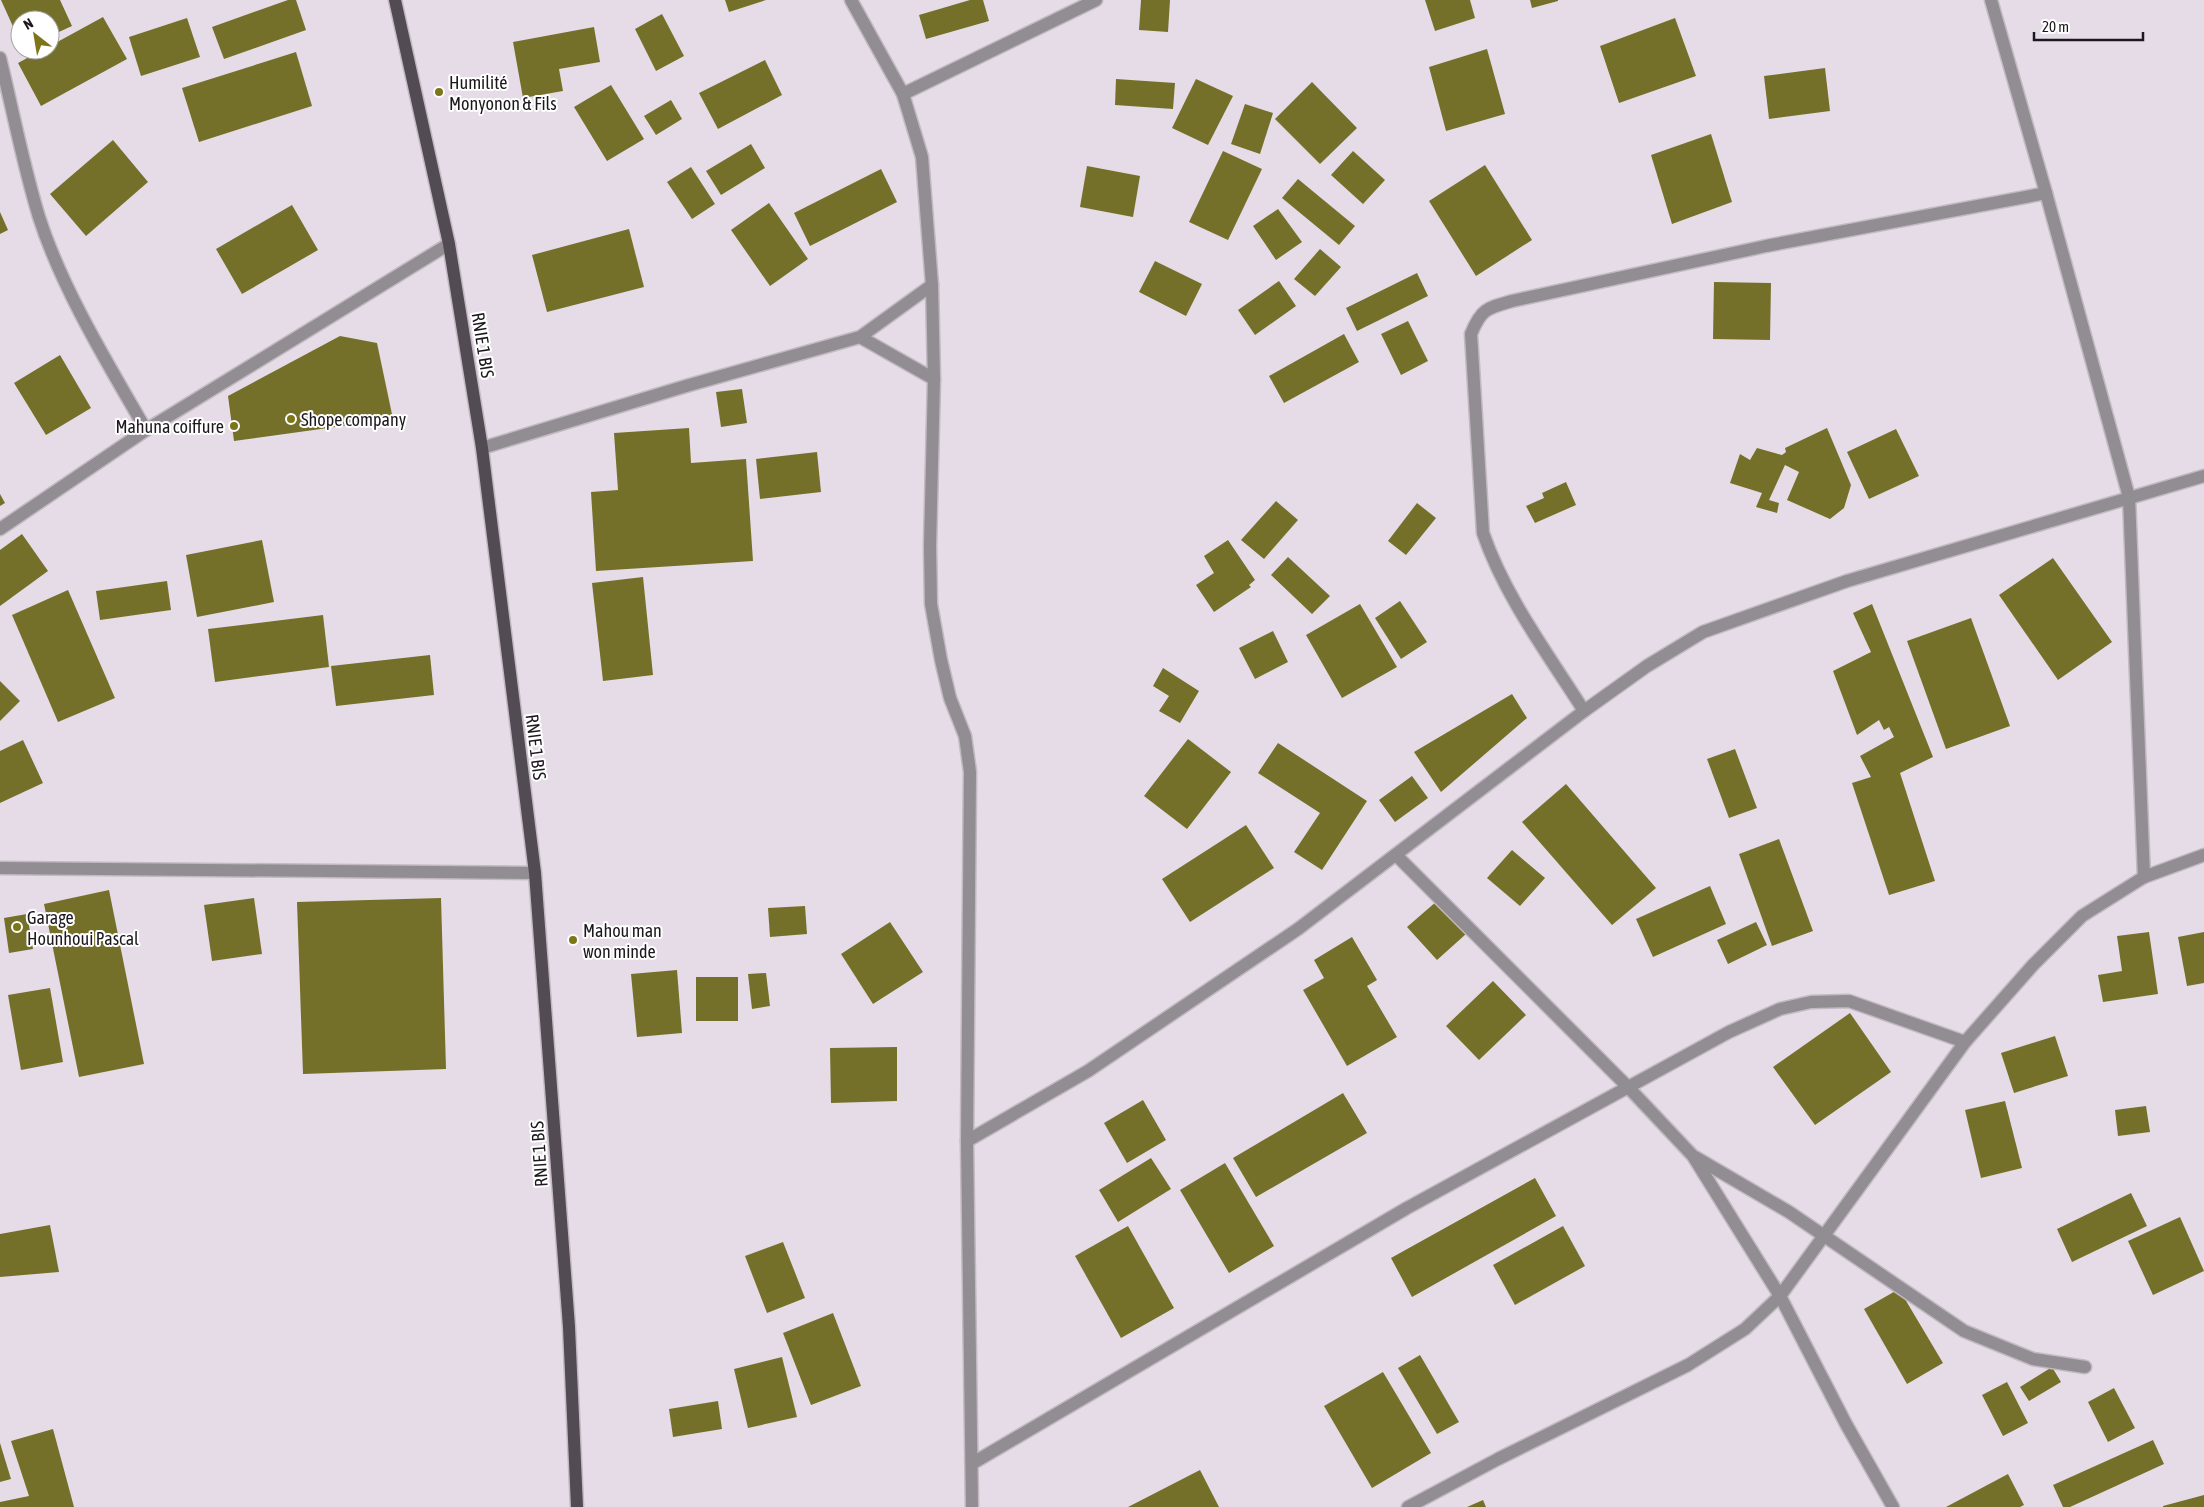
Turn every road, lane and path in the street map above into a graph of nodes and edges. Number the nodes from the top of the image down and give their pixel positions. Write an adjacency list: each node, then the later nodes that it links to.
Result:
1 (395, 0): 8 (main road, RNIE 1 BIS)
2 (851, 0): 6 (street)
3 (1096, 0): 6 (street)
4 (1991, 0): 7 (street)
5 (0, 58): 12 (street)
6 (903, 94): 9 (street)
7 (2046, 193): 15 (street); 17 (street)
8 (448, 244): 12 (street); 13 (main road, RNIE 1 BIS)
9 (932, 285): 10 (street); 11 (street)
10 (860, 337): 11 (street); 13 (street)
11 (934, 379): 25 (street)
12 (146, 430): 16 (street)
13 (482, 448): 21 (main road, RNIE 1 BIS)
14 (2204, 476): 15 (street)
15 (2129, 497): 17 (street); 22 (street)
16 (0, 529)
17 (1584, 711): 19 (street)
18 (2204, 854): 22 (street)
19 (1396, 855): 24 (street); 25 (street)
20 (0, 868): 21 (street)
21 (535, 873): 31 (main road, RNIE 1 BIS)
22 (2144, 877): 23 (street)
23 (1965, 1042): 24 (street); 27 (street)
24 (1628, 1087): 26 (street); 30 (street)
25 (966, 1141): 30 (street)
26 (1693, 1156): 27 (street); 28 (street)
27 (1825, 1236): 28 (street); 29 (street)
28 (1780, 1296): 33 (street); 34 (street)
29 (2085, 1367)
30 (973, 1463): 32 (street)
31 (578, 1507)
32 (972, 1507)
33 (1408, 1507)
34 (1893, 1507)

